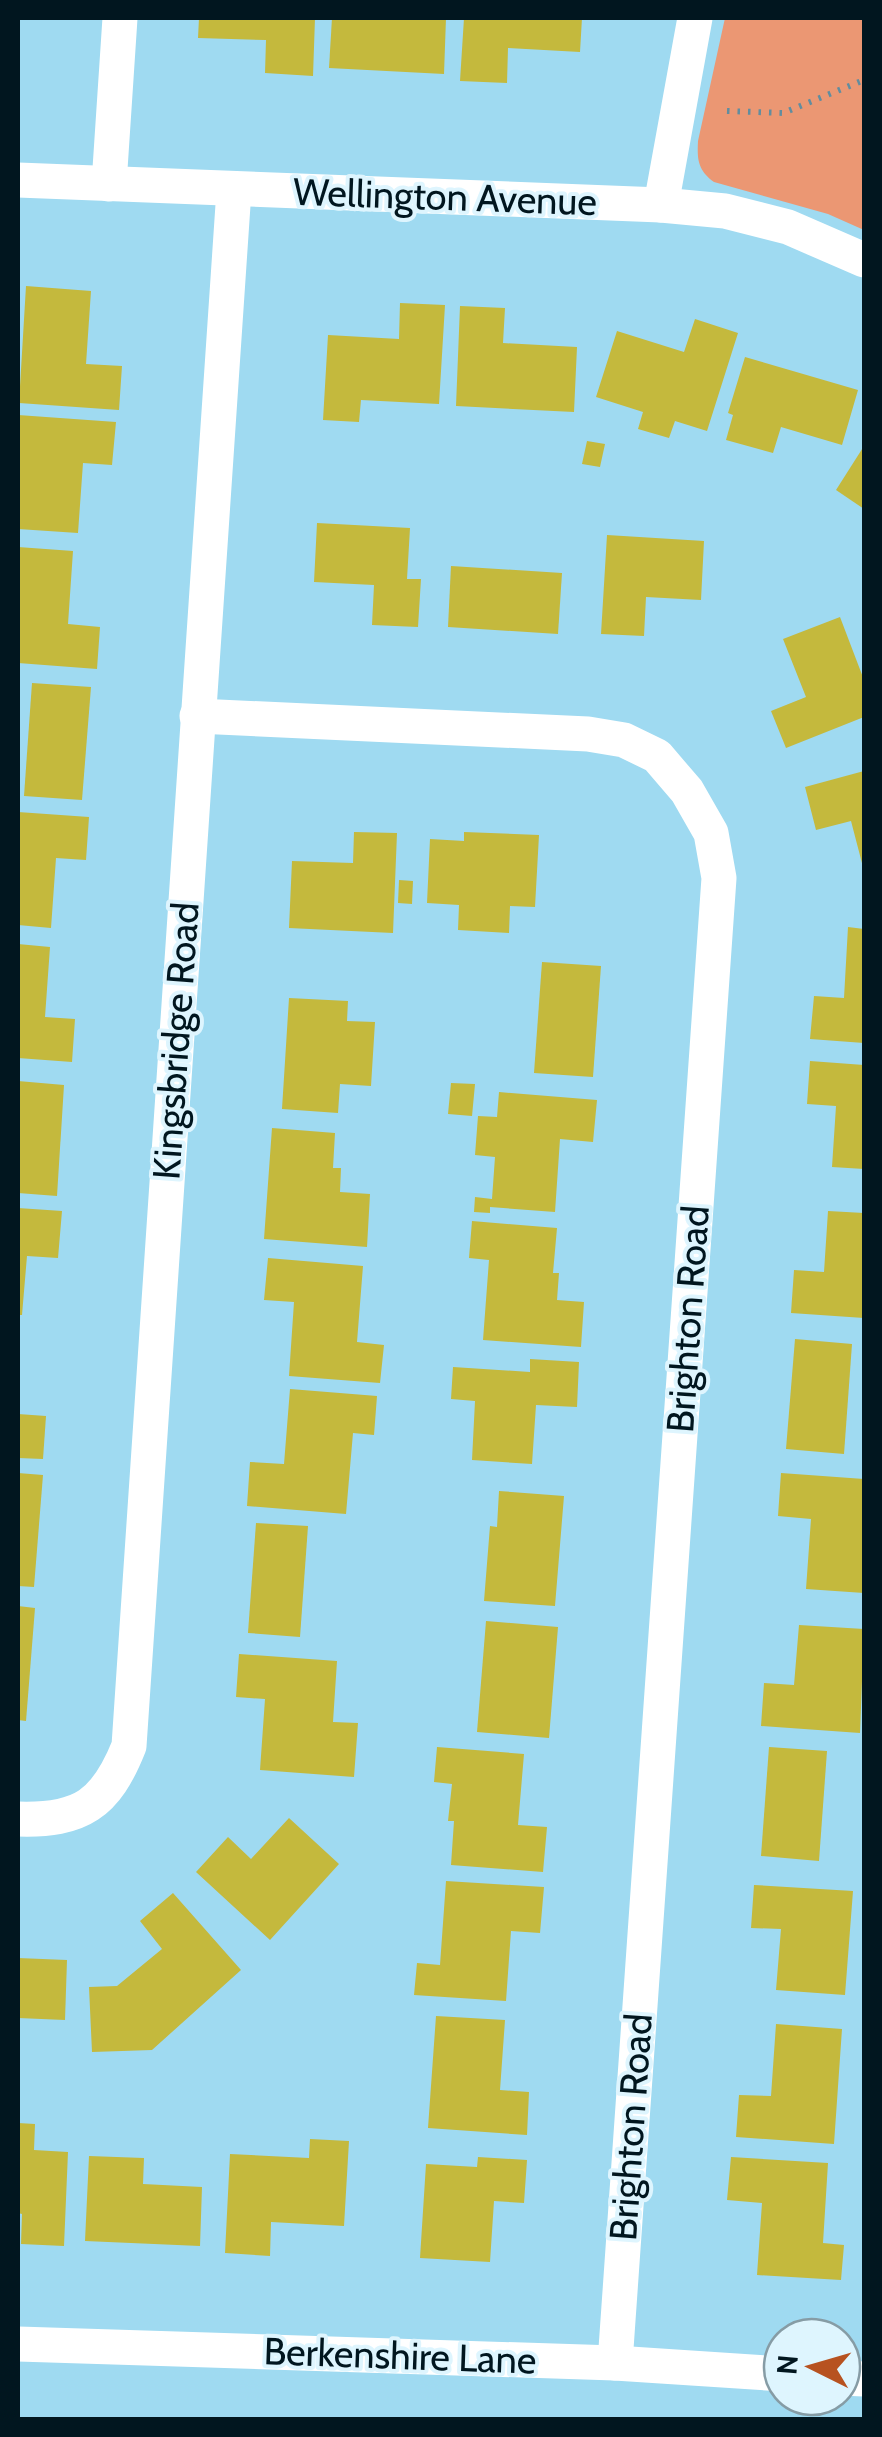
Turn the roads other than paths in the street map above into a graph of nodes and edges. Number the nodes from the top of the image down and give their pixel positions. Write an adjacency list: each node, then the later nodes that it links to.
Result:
1 (120, 18): 4 (street)
2 (695, 18): 6 (street)
3 (18, 180): 4 (street, Wellington Avenue)
4 (109, 184): 5 (street, Wellington Avenue)
5 (234, 190): 6 (street, Wellington Avenue); 8 (street, Kingsbridge Road)
6 (661, 205): 7 (street, Wellington Avenue)
7 (864, 260)
8 (198, 716): 9 (street, Kingsbridge Road); 11 (street, Brighton Road)
9 (18, 1819)
10 (18, 2344): 11 (street, Berkenshire Lane)
11 (614, 2363): 12 (street, Berkenshire Lane)
12 (762, 2373)

